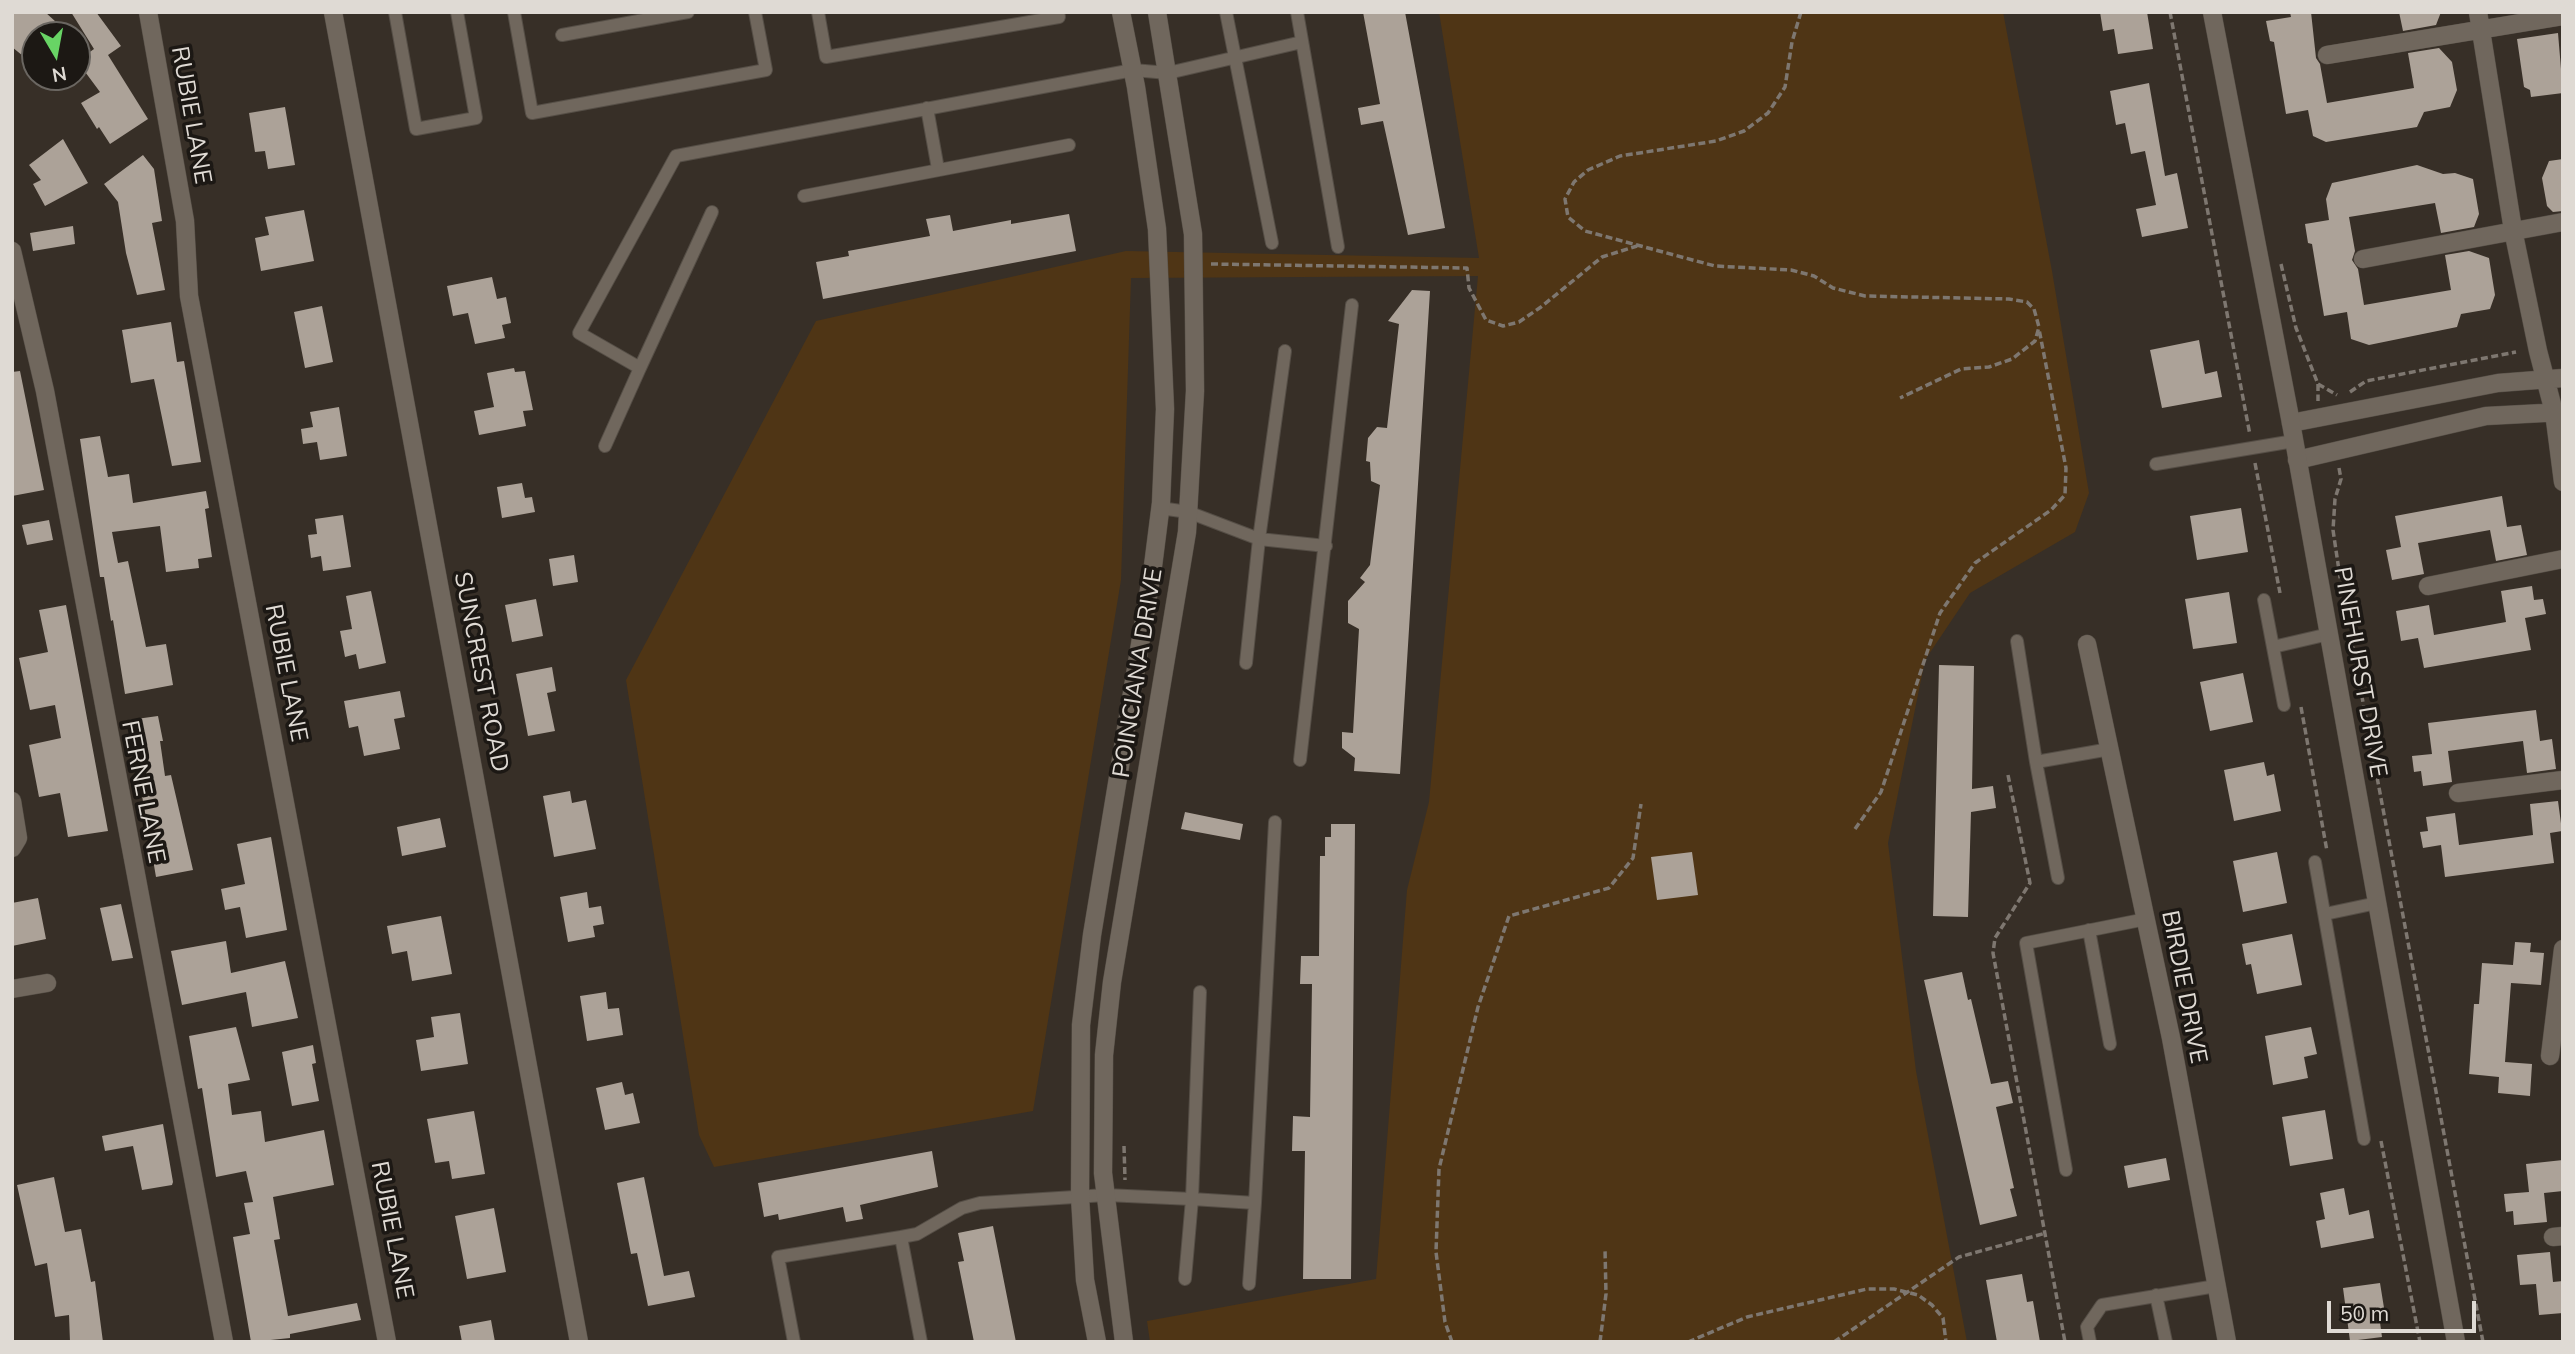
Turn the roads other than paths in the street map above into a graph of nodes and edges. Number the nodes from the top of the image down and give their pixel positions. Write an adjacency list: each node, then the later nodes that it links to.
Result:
1 (148, 12): 90 (street, RUBIE LANE)
2 (333, 12): 91 (street, SUNCREST ROAD)
3 (395, 12): 4 (lane)
4 (457, 12)
5 (514, 12): 7 (lane)
6 (688, 12): 17 (lane)
7 (755, 12)
8 (818, 12): 9 (lane)
9 (1058, 12)
10 (1121, 12): 21 (street, POINCIANA DRIVE)
11 (1157, 12): 22 (street, POINCIANA DRIVE)
12 (1226, 12): 20 (lane)
13 (1297, 12): 18 (lane)
14 (2212, 12): 40 (street, PINEHURST DRIVE)
15 (2563, 16): 16 (street)
16 (2479, 20): 19 (street); 29 (street)
17 (562, 35)
18 (1302, 42): 20 (lane); 31 (lane)
19 (2327, 55)
20 (1236, 57): 22 (lane); 30 (lane)
21 (1133, 69): 22 (lane); 23 (lane); 45 (street, POINCIANA DRIVE)
22 (1168, 73): 46 (street, POINCIANA DRIVE)
23 (927, 108): 25 (lane); 36 (lane)
24 (1069, 145): 25 (lane)
25 (939, 169): 26 (lane)
26 (804, 196)
27 (712, 212): 36 (lane)
28 (2563, 222): 29 (street)
29 (2513, 230): 33 (street); 37 (street)
30 (1272, 243)
31 (1338, 247)
32 (12, 251): 89 (street, FERNE LANE)
33 (2362, 259)
34 (1352, 305): 48 (lane)
35 (1285, 351): 47 (lane)
36 (640, 369): 41 (lane)
37 (2544, 379): 38 (street); 39 (street); 40 (street)
38 (2563, 379)
39 (2558, 412): 42 (street); 44 (street)
40 (2292, 432): 42 (street, PINEHURST DRIVE); 43 (lane)
41 (605, 446)
42 (2297, 460): 52 (street, PINEHURST DRIVE)
43 (2156, 464)
44 (2563, 482)
45 (1160, 509): 46 (lane); 81 (street, POINCIANA DRIVE)
46 (1188, 512): 47 (lane); 80 (street, POINCIANA DRIVE)
47 (1259, 539): 48 (lane); 56 (lane)
48 (1326, 546): 59 (lane)
49 (2563, 559): 50 (street)
50 (2428, 586)
51 (2264, 600): 55 (lane)
52 (2329, 634): 55 (lane); 68 (street, PINEHURST DRIVE)
53 (2017, 641): 60 (lane)
54 (2087, 644): 58 (street, BIRDIE DRIVE)
55 (2273, 647): 57 (lane)
56 (1246, 663)
57 (2284, 705)
58 (2110, 749): 60 (lane); 70 (street, BIRDIE DRIVE)
59 (1300, 760)
60 (2036, 762): 67 (lane)
61 (2563, 779): 62 (street)
62 (2458, 793)
63 (12, 801): 65 (street)
64 (1275, 822): 83 (lane)
65 (12, 848)
66 (2315, 862): 69 (lane)
67 (2058, 878)
68 (2377, 902): 69 (lane); 99 (street, PINEHURST DRIVE)
69 (2325, 914): 78 (lane)
70 (2146, 919): 71 (lane); 87 (street, BIRDIE DRIVE)
71 (2089, 930): 76 (lane); 79 (lane)
72 (2563, 949): 77 (street)
73 (47, 983): 74 (street)
74 (12, 989)
75 (1200, 992): 82 (lane)
76 (2110, 1044)
77 (2550, 1056)
78 (2364, 1139)
79 (2066, 1170)
80 (1106, 1195): 81 (lane); 82 (lane); 95 (street, POINCIANA DRIVE)
81 (1080, 1197): 84 (lane); 94 (street, POINCIANA DRIVE)
82 (1192, 1199): 83 (lane); 85 (lane)
83 (1255, 1202): 86 (lane)
84 (901, 1237): 92 (lane); 93 (lane)
85 (1185, 1279)
86 (1249, 1284)
87 (2216, 1286): 88 (lane); 98 (street, BIRDIE DRIVE)
88 (2156, 1296): 96 (lane); 97 (lane)
89 (224, 1342)
90 (387, 1342)
91 (579, 1342)
92 (794, 1342)
93 (921, 1342)
94 (1097, 1342)
95 (1124, 1342)
96 (2090, 1342)
97 (2166, 1342)
98 (2227, 1342)
99 (2456, 1342)

